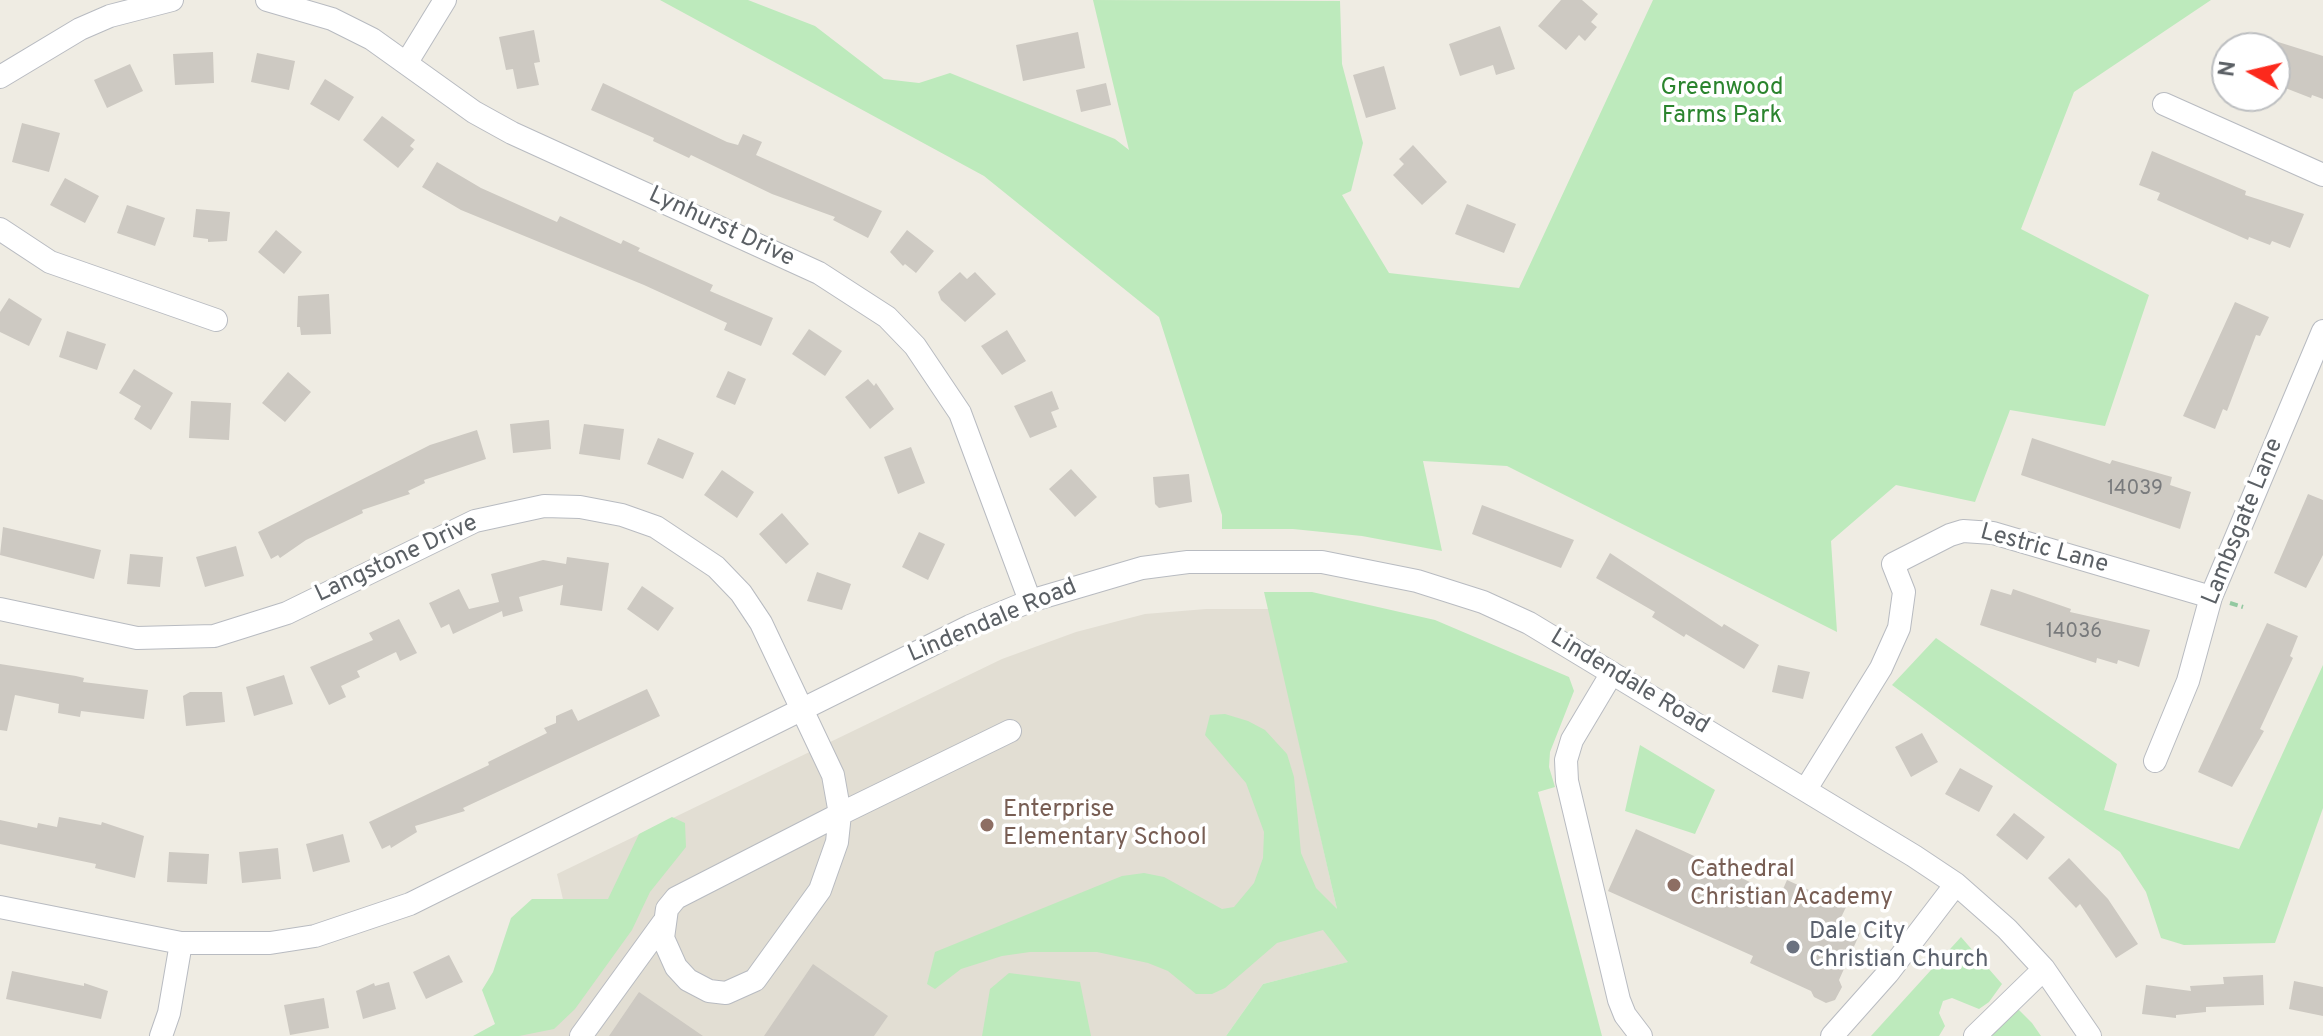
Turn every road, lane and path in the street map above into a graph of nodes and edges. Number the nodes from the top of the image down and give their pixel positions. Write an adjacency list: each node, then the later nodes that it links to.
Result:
1 (172, 0): 5 (street)
2 (267, 0): 4 (street, Lynhurst Drive)
3 (445, 0): 4 (street)
4 (407, 62): 12 (street, Lynhurst Drive)
5 (0, 77)
6 (2164, 104): 7 (street)
7 (2323, 175)
8 (0, 229): 9 (street)
9 (216, 320)
10 (2323, 331): 11 (street, Lambsgate Lane)
11 (2211, 597): 17 (street, Lambsgate Lane); 18 (street, Lestric Lane)
12 (1030, 601): 14 (street, Lindendale Road); 15 (street, Lindendale Road)
13 (0, 609): 15 (street, Langstone Drive)
14 (1612, 673): 18 (street, Lindendale Road); 27 (street)
15 (803, 710): 19 (street, Langstone Drive); 23 (street, Lindendale Road)
16 (1010, 731): 19 (street)
17 (2155, 761)
18 (1806, 789): 20 (street, Lindendale Road)
19 (840, 814): 22 (street); 22 (street)
20 (1956, 884): 24 (street, Lindendale Road); 28 (street)
21 (0, 907): 23 (street, Lindendale Road)
22 (663, 923): 26 (street)
23 (181, 943): 25 (street)
24 (2044, 969): 29 (street); 30 (street, Lindendale Road)
25 (161, 1036)
26 (581, 1036)
27 (1641, 1036)
28 (1832, 1036)
29 (1975, 1036)
30 (2090, 1036)

